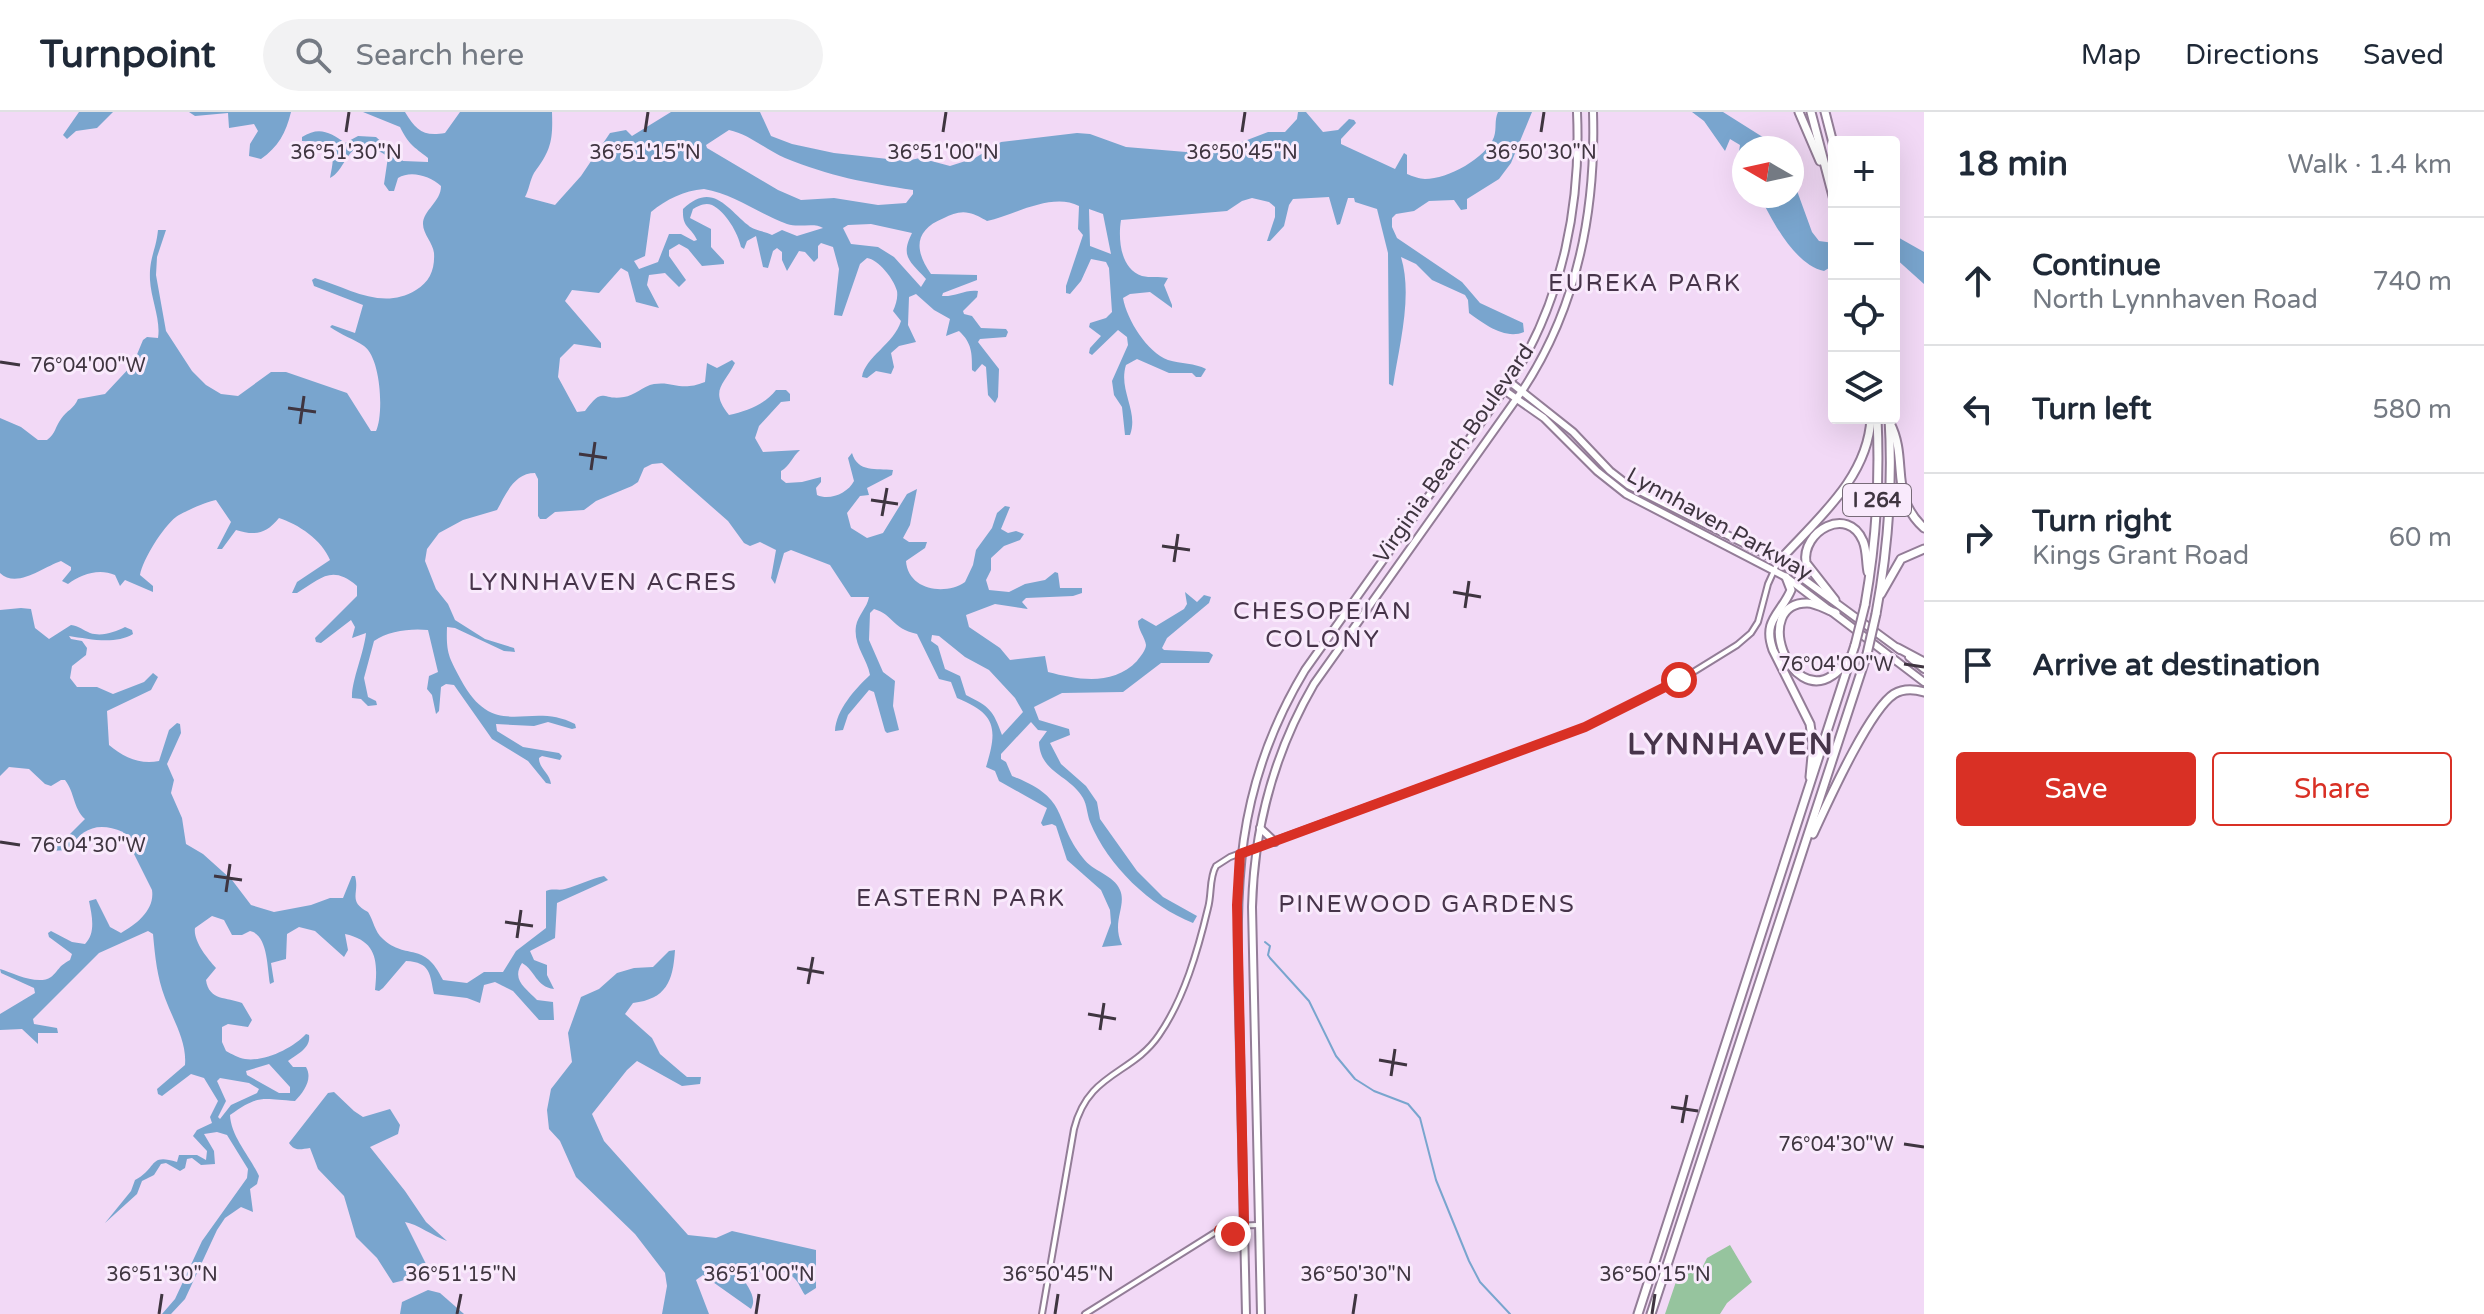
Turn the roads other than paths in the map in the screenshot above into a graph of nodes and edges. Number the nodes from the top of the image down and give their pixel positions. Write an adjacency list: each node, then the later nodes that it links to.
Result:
1 (1577, 112): 9 (main road, Virginia Beach Boulevard)
2 (1593, 112): 11 (main road, Virginia Beach Boulevard)
3 (1799, 112): 8 (highway)
4 (1811, 112): 7 (highway)
5 (1825, 112): 6 (highway)
6 (1831, 136)
7 (1828, 177)
8 (1828, 184)
9 (1510, 382): 10 (main road, Virginia Beach Boulevard); 11 (main road, Lynnhaven Parkway)
10 (1504, 390): 12 (main road, Lynnhaven Parkway); 37 (main road, Virginia Beach Boulevard)
11 (1522, 391): 12 (main road, Virginia Beach Boulevard); 19 (main road, Lynnhaven Parkway)
12 (1517, 399): 20 (main road, Lynnhaven Parkway); 33 (main road, Virginia Beach Boulevard)
13 (1872, 424): 19 (highway)
14 (1874, 424): 22 (highway, I 264)
15 (1890, 424): 24 (highway, I 264)
16 (1892, 424): 17 (highway)
17 (1924, 528)
18 (1924, 549): 24 (highway)
19 (1779, 561): 20 (street); 23 (main road, Lynnhaven Parkway)
20 (1774, 570): 21 (main road, Lynnhaven Parkway); 34 (street)
21 (1786, 577): 25 (main road, Lynnhaven Parkway); 32 (highway)
22 (1869, 582): 23 (highway); 26 (highway, I 264, bridge)
23 (1835, 600): 27 (main road, Lynnhaven Parkway)
24 (1878, 600): 36 (highway, I 264, bridge)
25 (1836, 613): 26 (highway); 30 (main road, Lynnhaven Parkway)
26 (1854, 648): 32 (highway, I 264)
27 (1898, 648): 28 (highway); 29 (main road, Lynnhaven Parkway)
28 (1924, 662)
29 (1924, 669)
30 (1924, 682)
31 (1924, 692): 36 (highway)
32 (1808, 794): 48 (highway, I 264)
33 (1260, 828): 34 (main road); 35 (main road, Virginia Beach Boulevard)
34 (1275, 842): 35 (street)
35 (1256, 848): 37 (street); 38 (main road, Virginia Beach Boulevard)
36 (1804, 849): 49 (highway, I 264)
37 (1240, 854): 39 (main road, Virginia Beach Boulevard); 44 (street)
38 (1254, 985): 39 (main road); 41 (main road, Virginia Beach Boulevard)
39 (1238, 986): 40 (main road, Virginia Beach Boulevard)
40 (1244, 1225): 41 (street); 42 (street); 43 (main road, Virginia Beach Boulevard)
41 (1259, 1225): 47 (main road, Virginia Beach Boulevard)
42 (1219, 1230): 43 (main road); 45 (street)
43 (1245, 1247): 46 (main road, Virginia Beach Boulevard)
44 (1042, 1314)
45 (1085, 1314)
46 (1246, 1314)
47 (1261, 1314)
48 (1638, 1314)
49 (1651, 1314)

